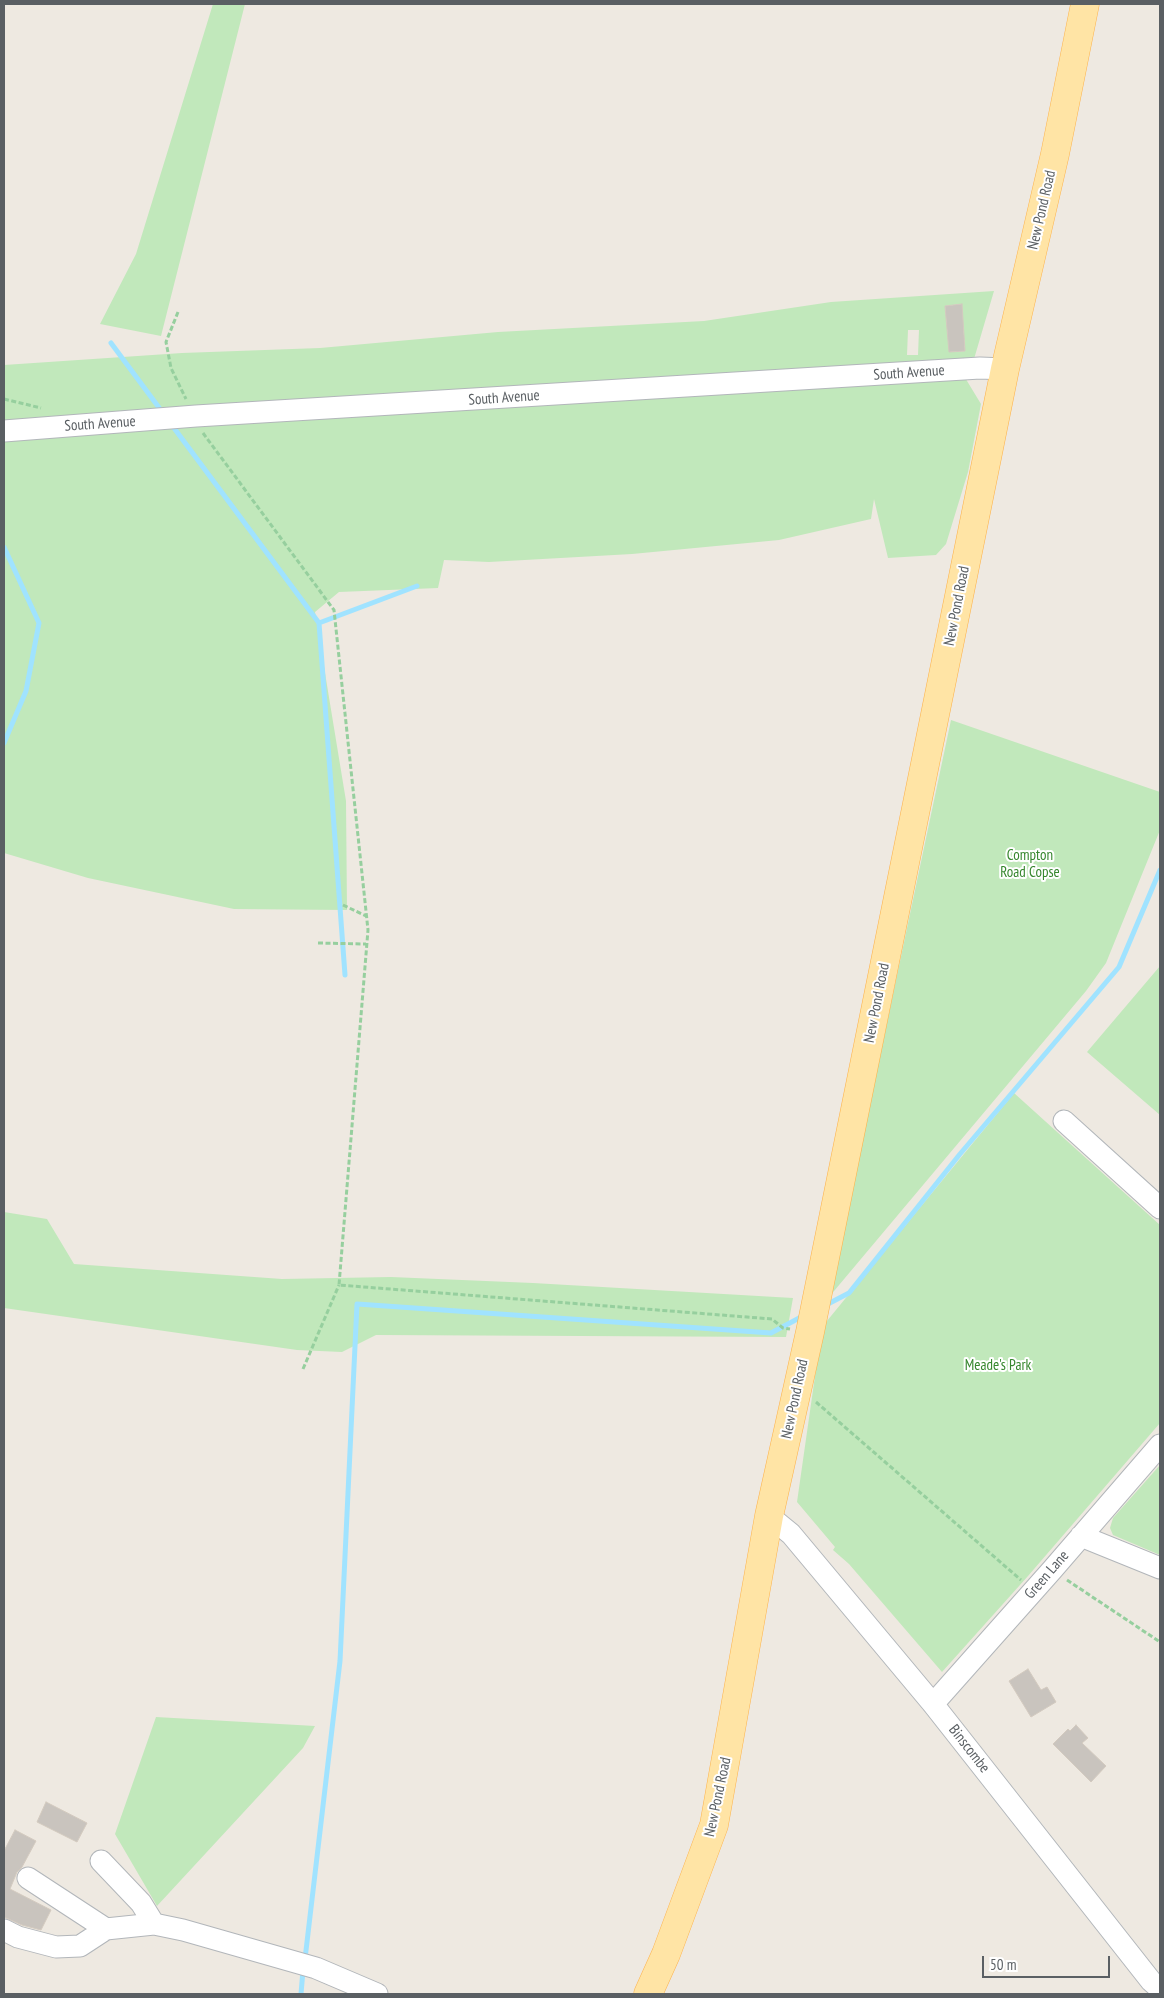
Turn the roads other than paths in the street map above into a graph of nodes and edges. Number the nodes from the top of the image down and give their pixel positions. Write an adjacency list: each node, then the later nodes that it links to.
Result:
1 (1085, 4): 2 (main road, New Pond Road)
2 (1006, 369): 3 (street, South Avenue); 7 (main road, New Pond Road)
3 (4, 431)
4 (1064, 1121): 5 (street)
5 (1160, 1208)
6 (1160, 1445): 8 (street, Green Lane)
7 (769, 1516): 10 (street, Binscombe); 18 (main road, New Pond Road)
8 (1081, 1536): 9 (street); 10 (street, Green Lane)
9 (1160, 1568)
10 (933, 1704): 16 (street, Binscombe)
11 (101, 1862): 13 (street)
12 (28, 1878): 14 (street)
13 (154, 1924): 14 (street); 17 (street)
14 (106, 1929): 15 (street)
15 (4, 1930)
16 (1160, 1989)
17 (377, 1994)
18 (648, 1994)

